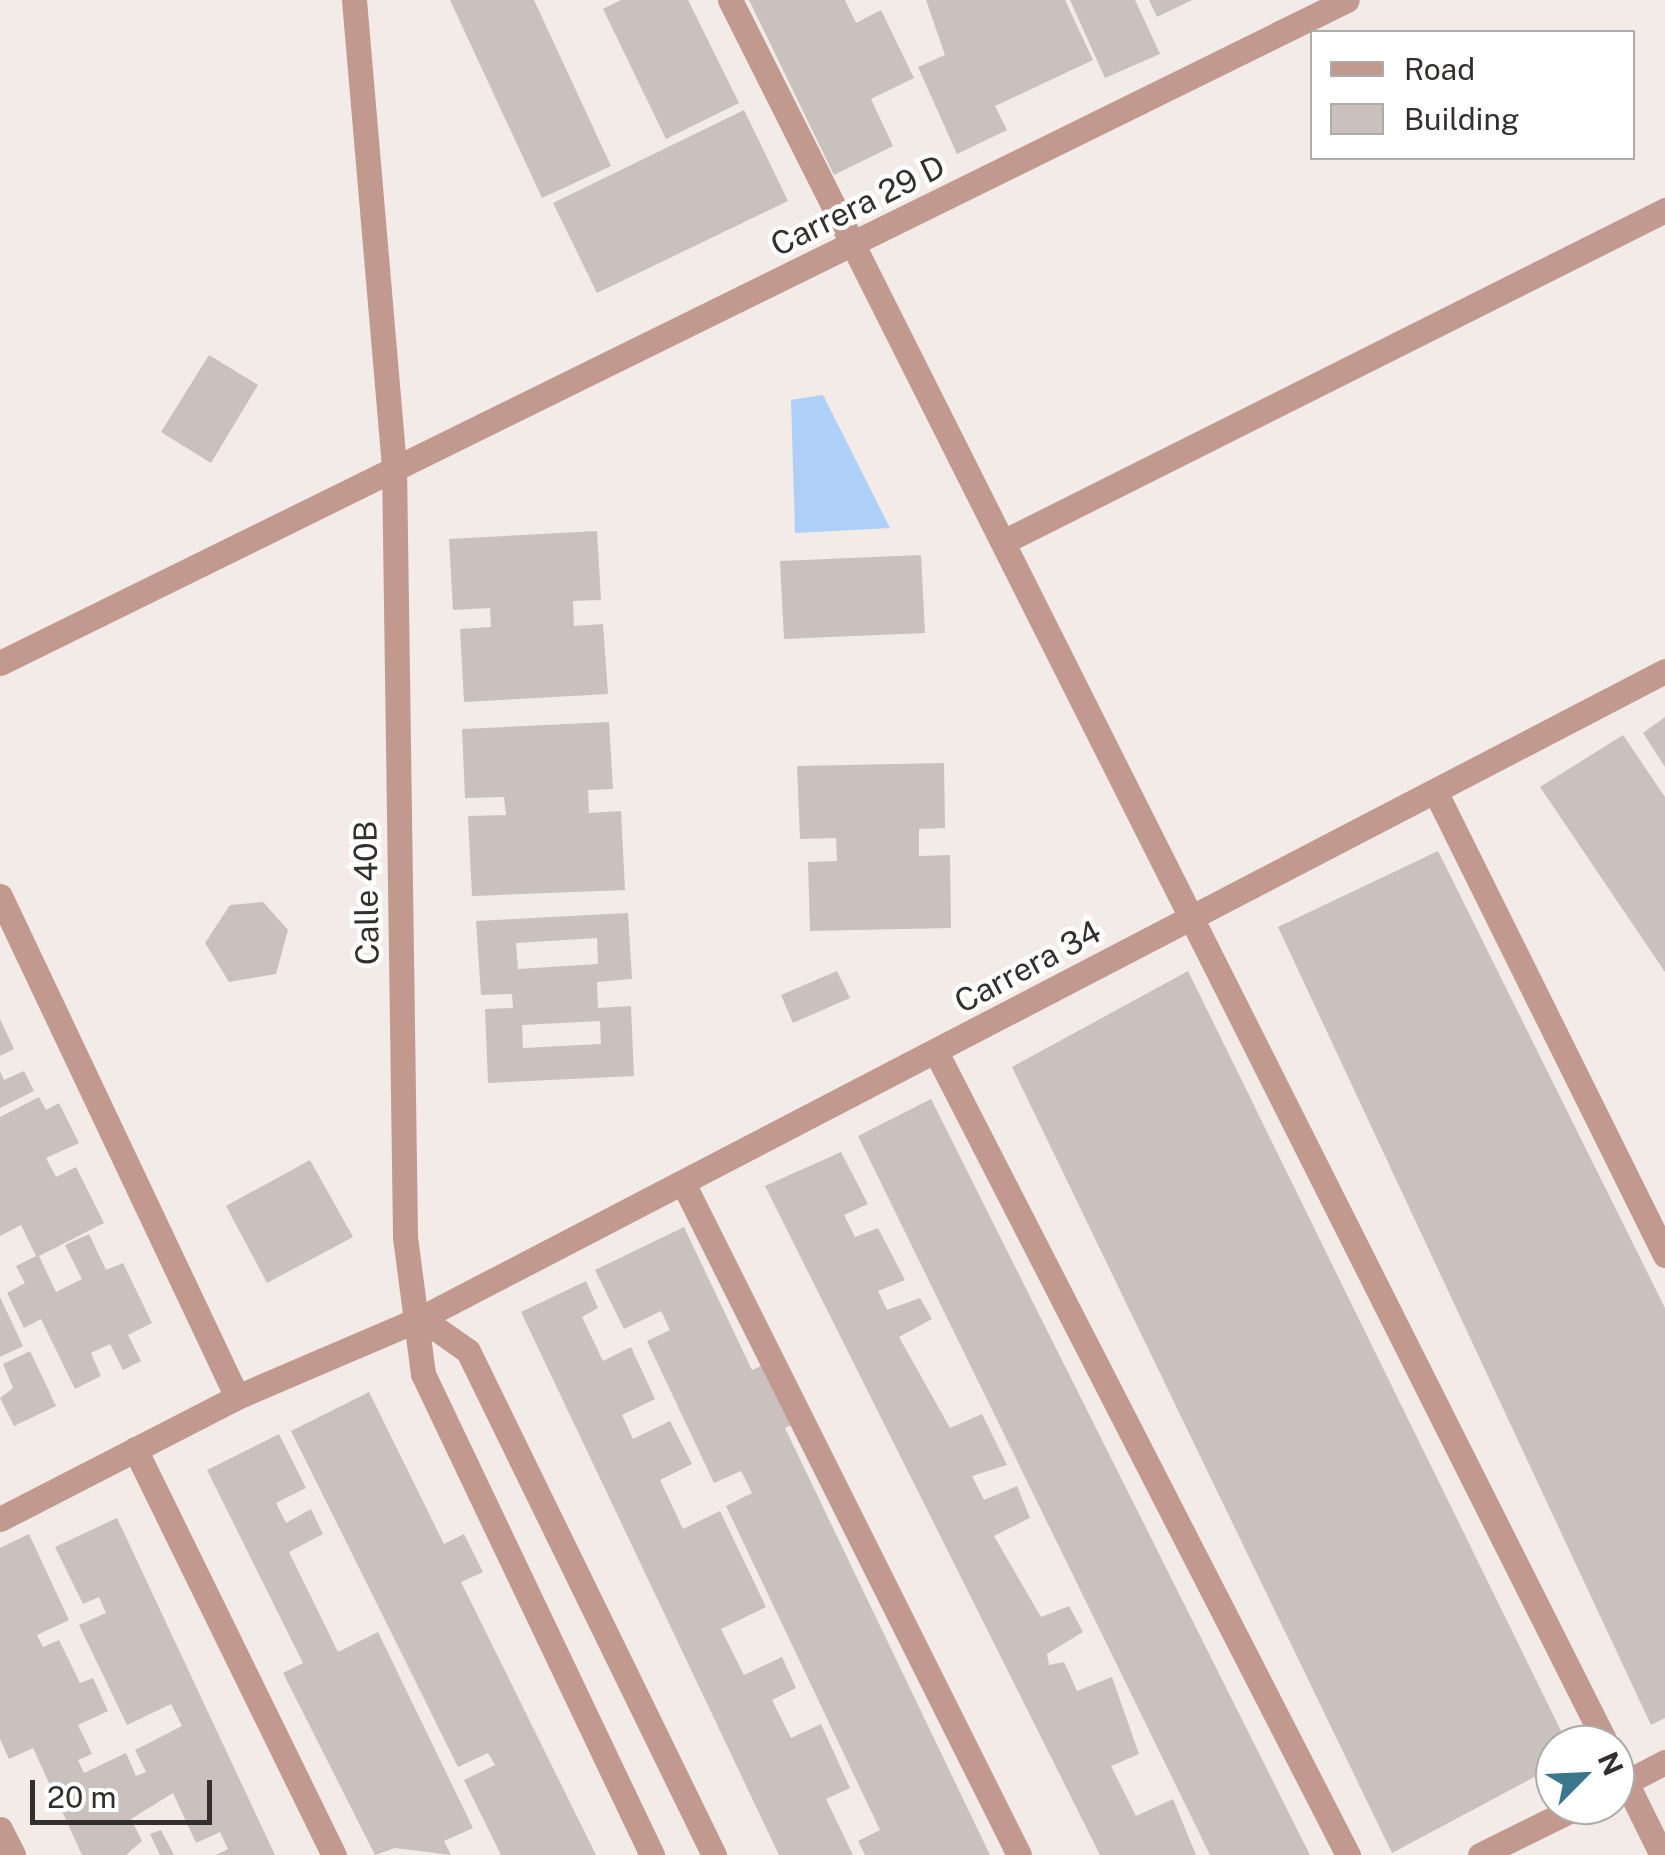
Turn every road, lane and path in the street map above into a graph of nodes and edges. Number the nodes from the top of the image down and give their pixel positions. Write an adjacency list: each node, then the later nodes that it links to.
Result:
1 (354, 0): 6 (street, Calle 40B)
2 (730, 0): 5 (street)
3 (1347, 0): 5 (street, Carrera 29 D)
4 (1665, 210): 7 (street)
5 (849, 248): 6 (street, Carrera 29 D); 7 (street)
6 (394, 464): 8 (street, Carrera 29 D); 16 (street, Calle 40B)
7 (1003, 542): 12 (street)
8 (0, 663)
9 (1665, 671): 10 (street, Carrera 34)
10 (1435, 791): 12 (street, Carrera 34); 15 (street)
11 (0, 896): 17 (street)
12 (1195, 916): 13 (street, Carrera 34); 20 (street)
13 (936, 1052): 14 (street, Carrera 34); 31 (street)
14 (683, 1183): 16 (street, Carrera 34); 30 (street)
15 (1665, 1254)
16 (421, 1318): 17 (street); 28 (street, Calle 40B); 29 (street)
17 (237, 1397): 18 (street)
18 (135, 1449): 19 (street); 27 (street)
19 (0, 1518)
20 (1598, 1725)
21 (1665, 1762): 22 (street)
22 (1635, 1772)
23 (1635, 1806): 33 (street)
24 (1541, 1825): 32 (street)
25 (0, 1829): 26 (street)
26 (13, 1855)
27 (334, 1855)
28 (652, 1855)
29 (714, 1855)
30 (1018, 1855)
31 (1348, 1855)
32 (1480, 1855)
33 (1662, 1855)

